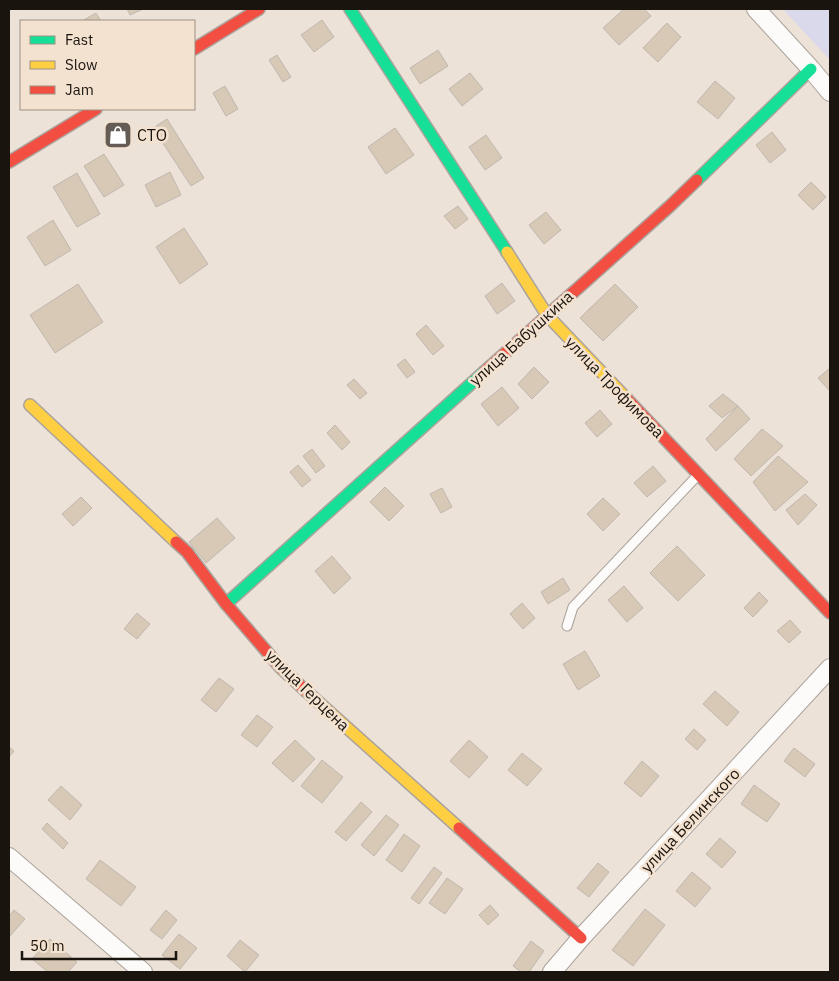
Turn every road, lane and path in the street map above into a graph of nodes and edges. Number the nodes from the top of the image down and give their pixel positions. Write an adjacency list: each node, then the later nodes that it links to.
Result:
1 (259, 9): 4 (street)
2 (350, 9): 9 (street, улица Трофимова)
3 (756, 9): 5 (street)
4 (195, 48)
5 (811, 68): 6 (street); 9 (street, улица Бабушкина)
6 (830, 92)
7 (94, 110): 8 (street)
8 (9, 162)
9 (546, 315): 11 (street, улица Трофимова); 12 (street, улица Бабушкина)
10 (30, 404): 12 (street, улица Герцена)
11 (698, 474): 13 (street, улица Трофимова); 14 (lane)
12 (226, 604): 17 (street, улица Герцена)
13 (830, 614)
14 (567, 626)
15 (830, 668): 17 (street, улица Белинского)
16 (9, 857): 18 (street)
17 (581, 938): 19 (street, улица Белинского)
18 (143, 972)
19 (552, 972)

